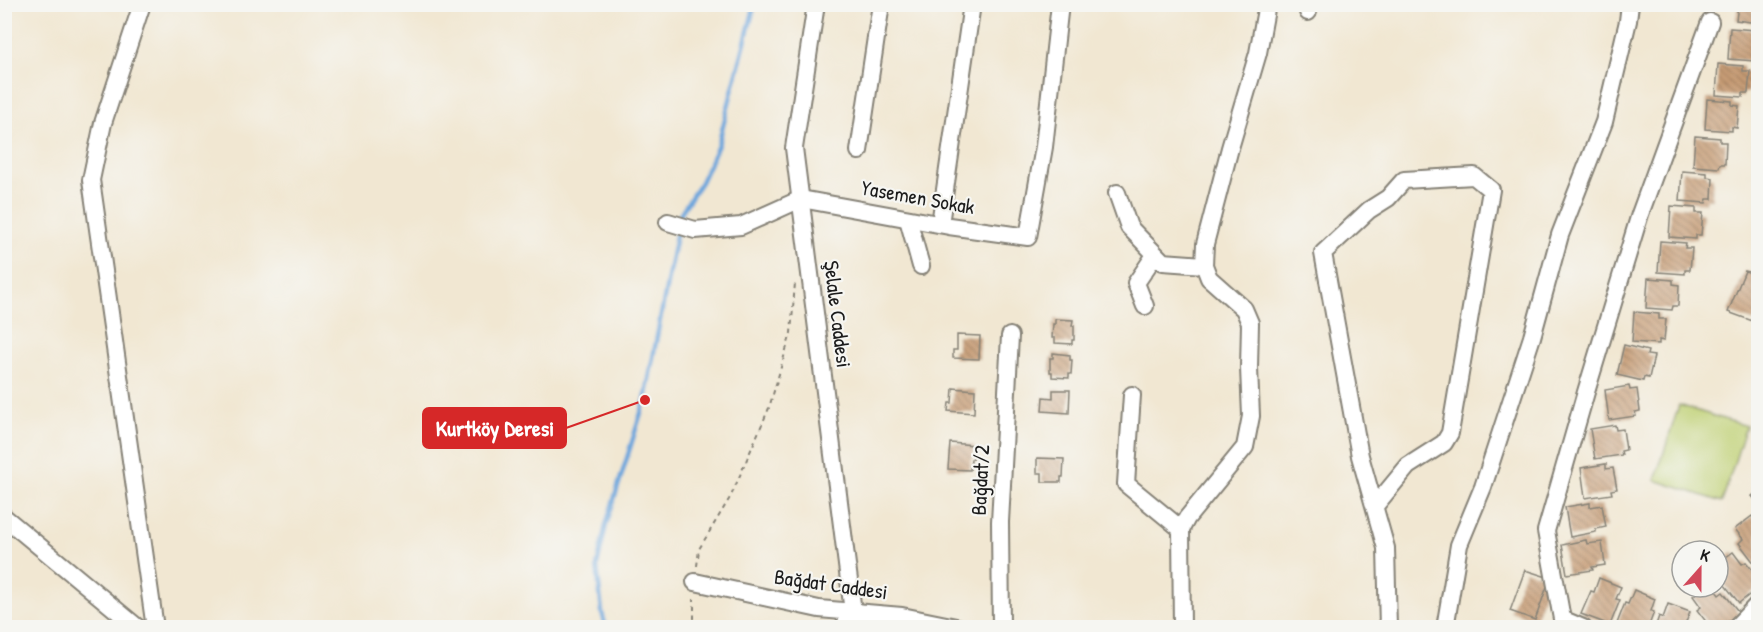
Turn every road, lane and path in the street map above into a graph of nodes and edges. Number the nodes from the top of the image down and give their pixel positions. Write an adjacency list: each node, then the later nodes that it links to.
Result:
1 (142, 4): 29 (street)
2 (816, 4): 11 (street, Şelale Caddesi)
3 (881, 4): 9 (street)
4 (972, 4): 14 (street)
5 (1060, 4): 14 (street, Yasemen Sokak)
6 (1268, 4): 16 (street)
7 (1630, 4): 36 (street)
8 (1710, 22): 37 (street)
9 (859, 151)
10 (1117, 193): 15 (street)
11 (801, 199): 12 (street, Yasemen Sokak); 13 (street); 27 (street, Şelale Caddesi)
12 (908, 219): 14 (street, Yasemen Sokak); 17 (street)
13 (668, 222)
14 (940, 224)
15 (1155, 255): 16 (street); 19 (street)
16 (1204, 265): 24 (street)
17 (921, 266)
18 (795, 277): 25 (path)
19 (1144, 306)
20 (1010, 336): 33 (street, Bağdat/2)
21 (1132, 395): 24 (street)
22 (1375, 506): 22 (street); 35 (street)
23 (4, 517): 28 (street)
24 (1182, 529): 34 (street)
25 (694, 582): 27 (street, Bağdat Caddesi); 30 (path)
26 (1758, 604): 38 (street)
27 (854, 612): 31 (street); 32 (street, Bağdat Caddesi)
28 (138, 627)
29 (155, 627)
30 (694, 627)
31 (843, 627)
32 (961, 627)
33 (1001, 627)
34 (1182, 627)
35 (1388, 627)
36 (1445, 627)
37 (1583, 627)
38 (1735, 627)

